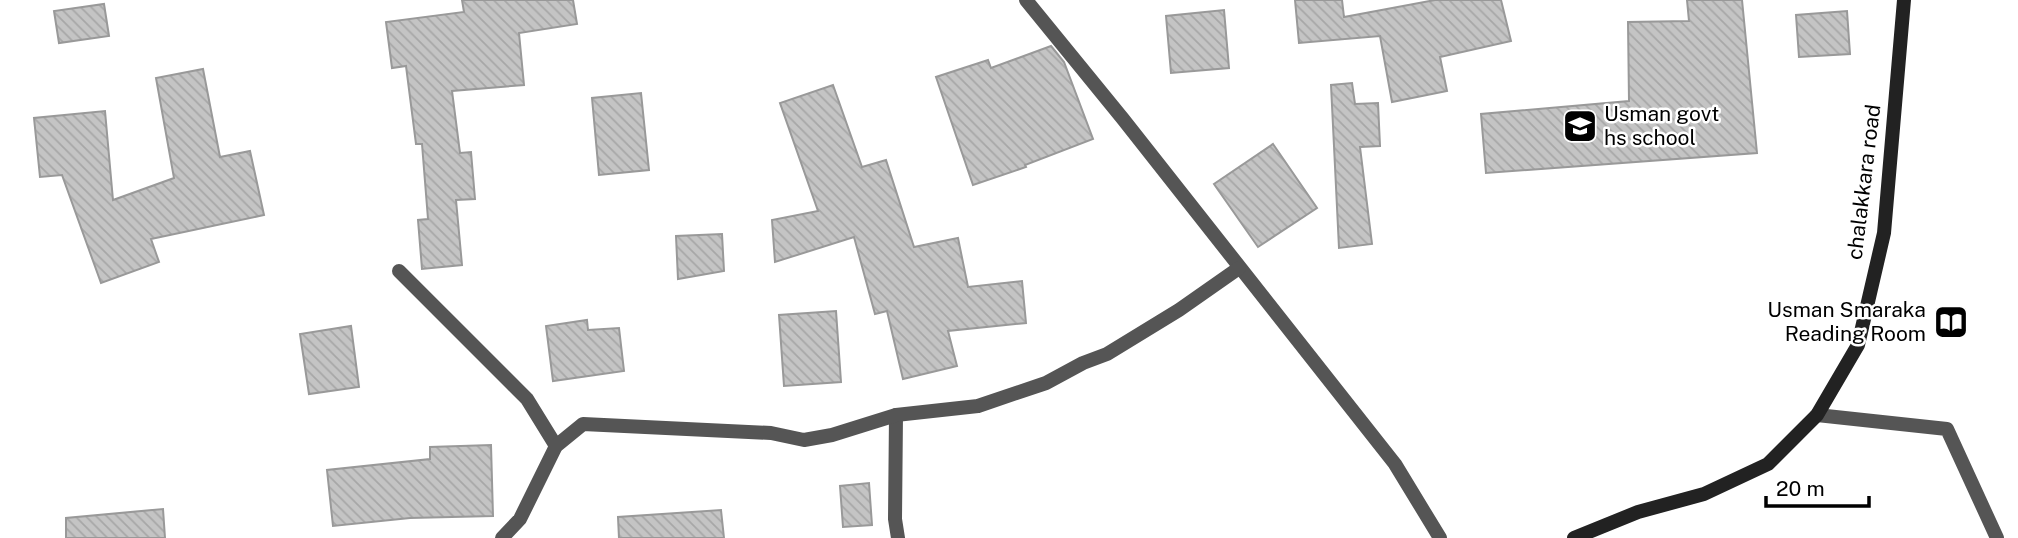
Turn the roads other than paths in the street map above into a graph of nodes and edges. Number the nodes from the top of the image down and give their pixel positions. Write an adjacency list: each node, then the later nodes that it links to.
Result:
1 (1026, 0): 3 (street)
2 (1904, 0): 6 (main road, chalakkara road)
3 (1239, 268): 5 (street); 10 (street)
4 (399, 271): 7 (street)
5 (896, 415): 7 (street); 9 (street)
6 (1817, 415): 11 (main road, chalakkara road); 12 (street)
7 (556, 446): 8 (street)
8 (502, 538)
9 (898, 538)
10 (1440, 538)
11 (1574, 538)
12 (1997, 538)

